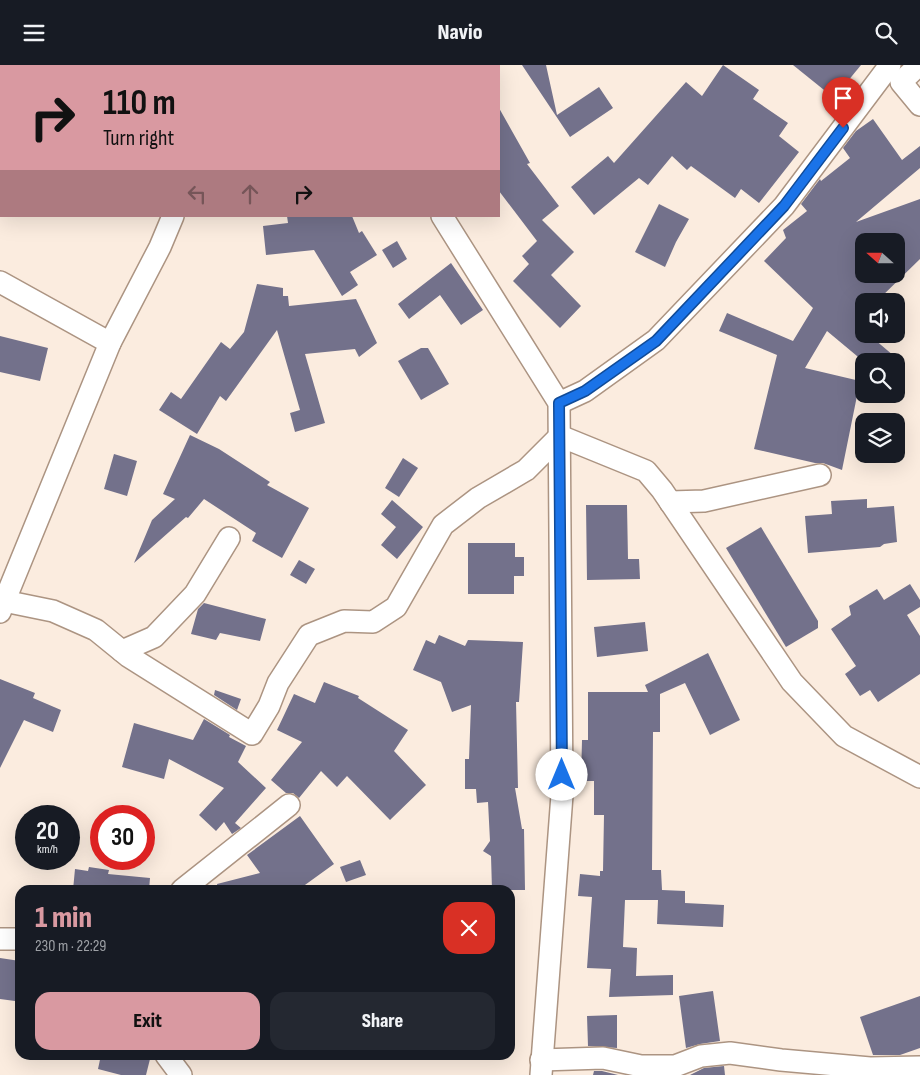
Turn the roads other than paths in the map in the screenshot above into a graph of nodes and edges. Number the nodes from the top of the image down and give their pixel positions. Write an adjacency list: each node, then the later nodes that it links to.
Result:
1 (890, 65): 8 (street)
2 (919, 65): 3 (street)
3 (920, 105)
4 (173, 217): 7 (street)
5 (443, 217): 8 (street)
6 (0, 282): 7 (street)
7 (110, 343): 13 (street)
8 (559, 403): 9 (street)
9 (560, 436): 11 (street); 14 (street); 22 (street)
10 (820, 475): 11 (street)
11 (670, 502): 15 (street)
12 (229, 538): 14 (street)
13 (2, 606): 14 (street)
14 (122, 651)
15 (920, 777)
16 (289, 805): 17 (street)
17 (188, 885)
18 (0, 939): 19 (street)
19 (15, 939)
20 (170, 1060): 23 (street)
21 (920, 1067): 22 (street)
22 (541, 1068)
23 (181, 1075)

